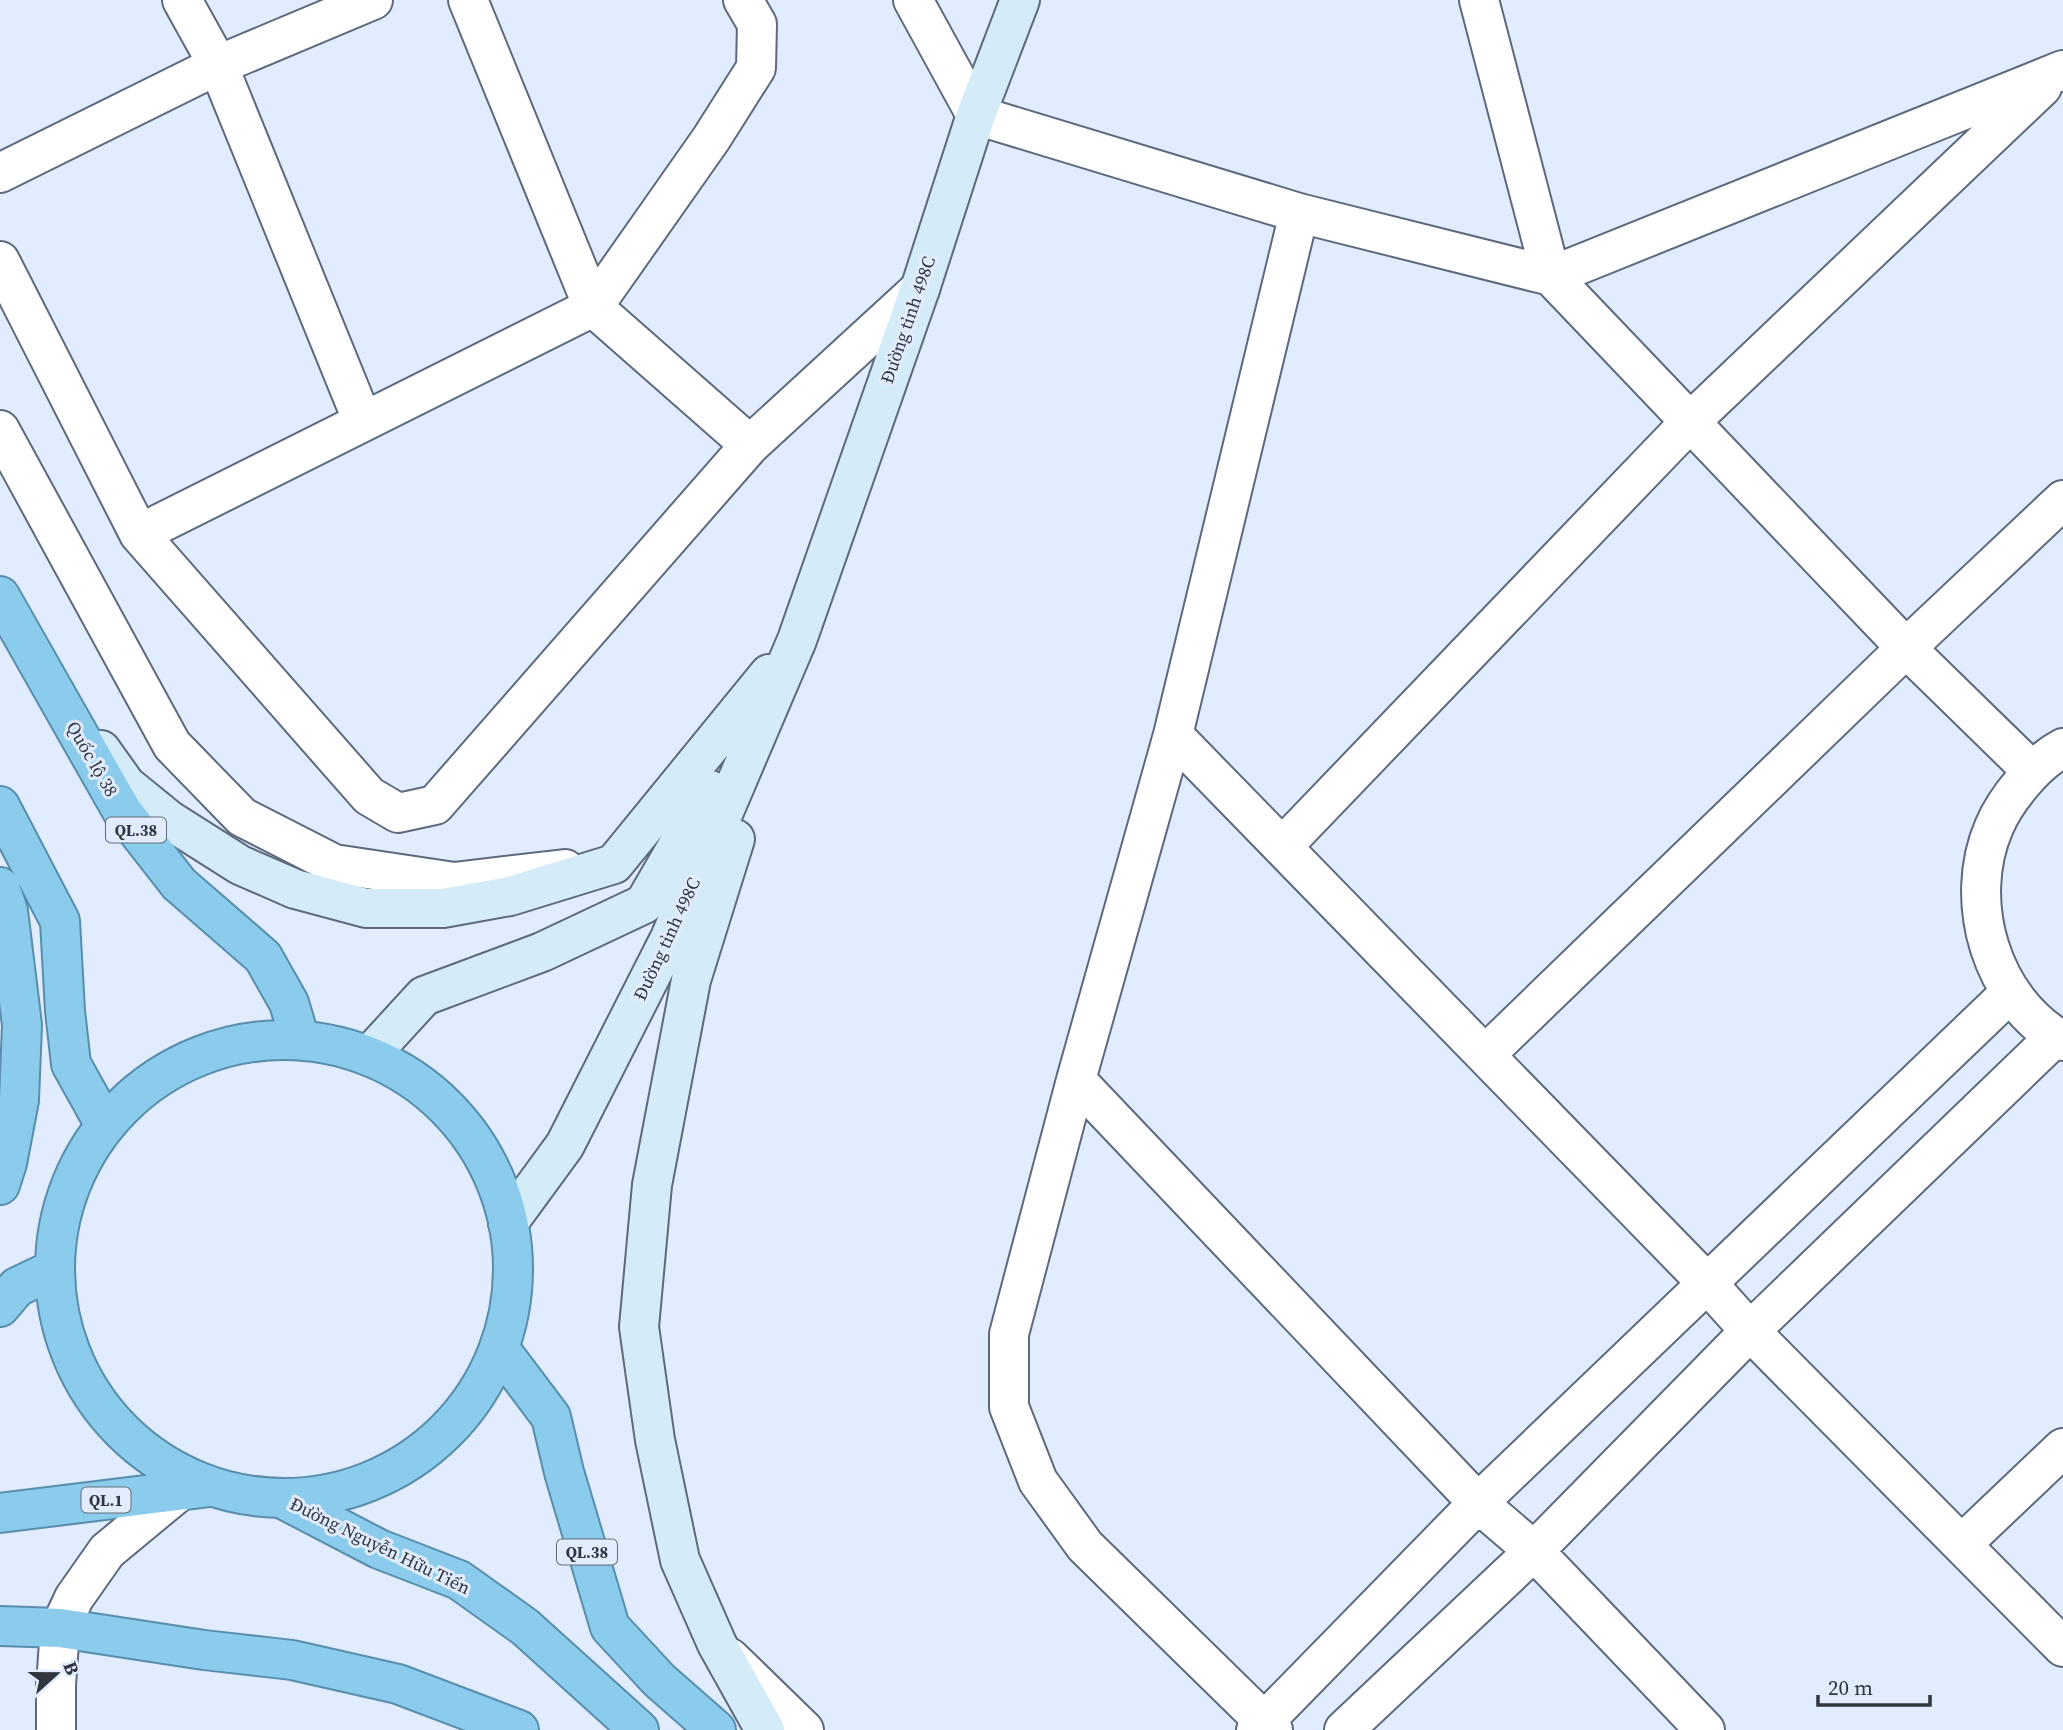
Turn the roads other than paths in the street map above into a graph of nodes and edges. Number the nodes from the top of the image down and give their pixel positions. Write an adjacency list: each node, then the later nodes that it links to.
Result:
1 (181, 0): 8 (street)
2 (373, 0): 8 (street)
3 (468, 0): 18 (street)
4 (743, 0): 18 (street)
5 (913, 0): 10 (street)
6 (1020, 0): 10 (main road, Đường tỉnh 498C)
7 (1479, 0): 16 (street)
8 (218, 65): 12 (street); 20 (street)
9 (2061, 73): 11 (street); 14 (street)
10 (976, 115): 13 (street); 17 (main road, Đường tỉnh 498C)
11 (1846, 157): 14 (street); 16 (street)
12 (0, 173)
13 (1299, 213): 16 (street); 29 (street)
14 (1899, 223): 19 (street)
15 (0, 261): 24 (street)
16 (1551, 276): 19 (street)
17 (920, 289): 22 (street); 27 (main road, Đường tỉnh 498C)
18 (593, 307): 20 (street); 22 (street)
19 (1691, 421): 28 (street); 33 (street)
20 (363, 422): 24 (street)
21 (0, 430): 34 (street)
22 (750, 445): 24 (street)
23 (2063, 500): 28 (street)
24 (139, 534)
25 (0, 596): 26 (highway, Quốc lộ 38 / QL.38)
26 (21, 634): 34 (main road); 38 (highway, Quốc lộ 38 / QL.38)
27 (797, 640): 34 (main road); 40 (main road, Đường tỉnh 498C); 44 (main road, Đường tỉnh 498C); 59 (main road)
28 (1906, 648): 31 (street); 39 (street)
29 (1172, 735): 33 (street); 41 (street)
30 (2063, 748): 31 (street)
31 (2032, 771): 36 (street)
32 (0, 806): 42 (highway)
33 (1282, 847): 39 (street)
34 (614, 864)
35 (0, 887): 43 (highway)
36 (2011, 992): 37 (street); 46 (street)
37 (2059, 1039): 48 (street)
38 (300, 1040): 40 (highway); 42 (highway)
39 (1485, 1055): 46 (street)
40 (369, 1056): 44 (highway)
41 (1076, 1080): 53 (street); 61 (street)
42 (105, 1125): 45 (highway)
43 (0, 1185)
44 (508, 1223): 49 (highway)
45 (55, 1269): 47 (highway); 51 (highway)
46 (1707, 1283): 48 (street); 53 (street)
47 (0, 1307)
48 (1750, 1331): 55 (street); 56 (street)
49 (499, 1348): 52 (highway); 65 (highway, QL.38)
50 (2063, 1448): 55 (street)
51 (197, 1488): 52 (highway); 54 (highway, QL.1); 58 (street)
52 (281, 1499): 64 (highway, Đường Nguyễn Hữu Tiến)
53 (1478, 1503): 56 (street); 61 (street)
54 (0, 1513)
55 (1962, 1545): 60 (street)
56 (1534, 1551): 68 (street); 69 (street)
57 (0, 1626): 58 (highway)
58 (60, 1628): 62 (street); 63 (highway)
59 (717, 1644): 66 (main road); 67 (street)
60 (2063, 1647)
61 (1264, 1727)
62 (56, 1730)
63 (519, 1730)
64 (639, 1730)
65 (716, 1730)
66 (765, 1730)
67 (804, 1730)
68 (1344, 1730)
69 (1705, 1730)

